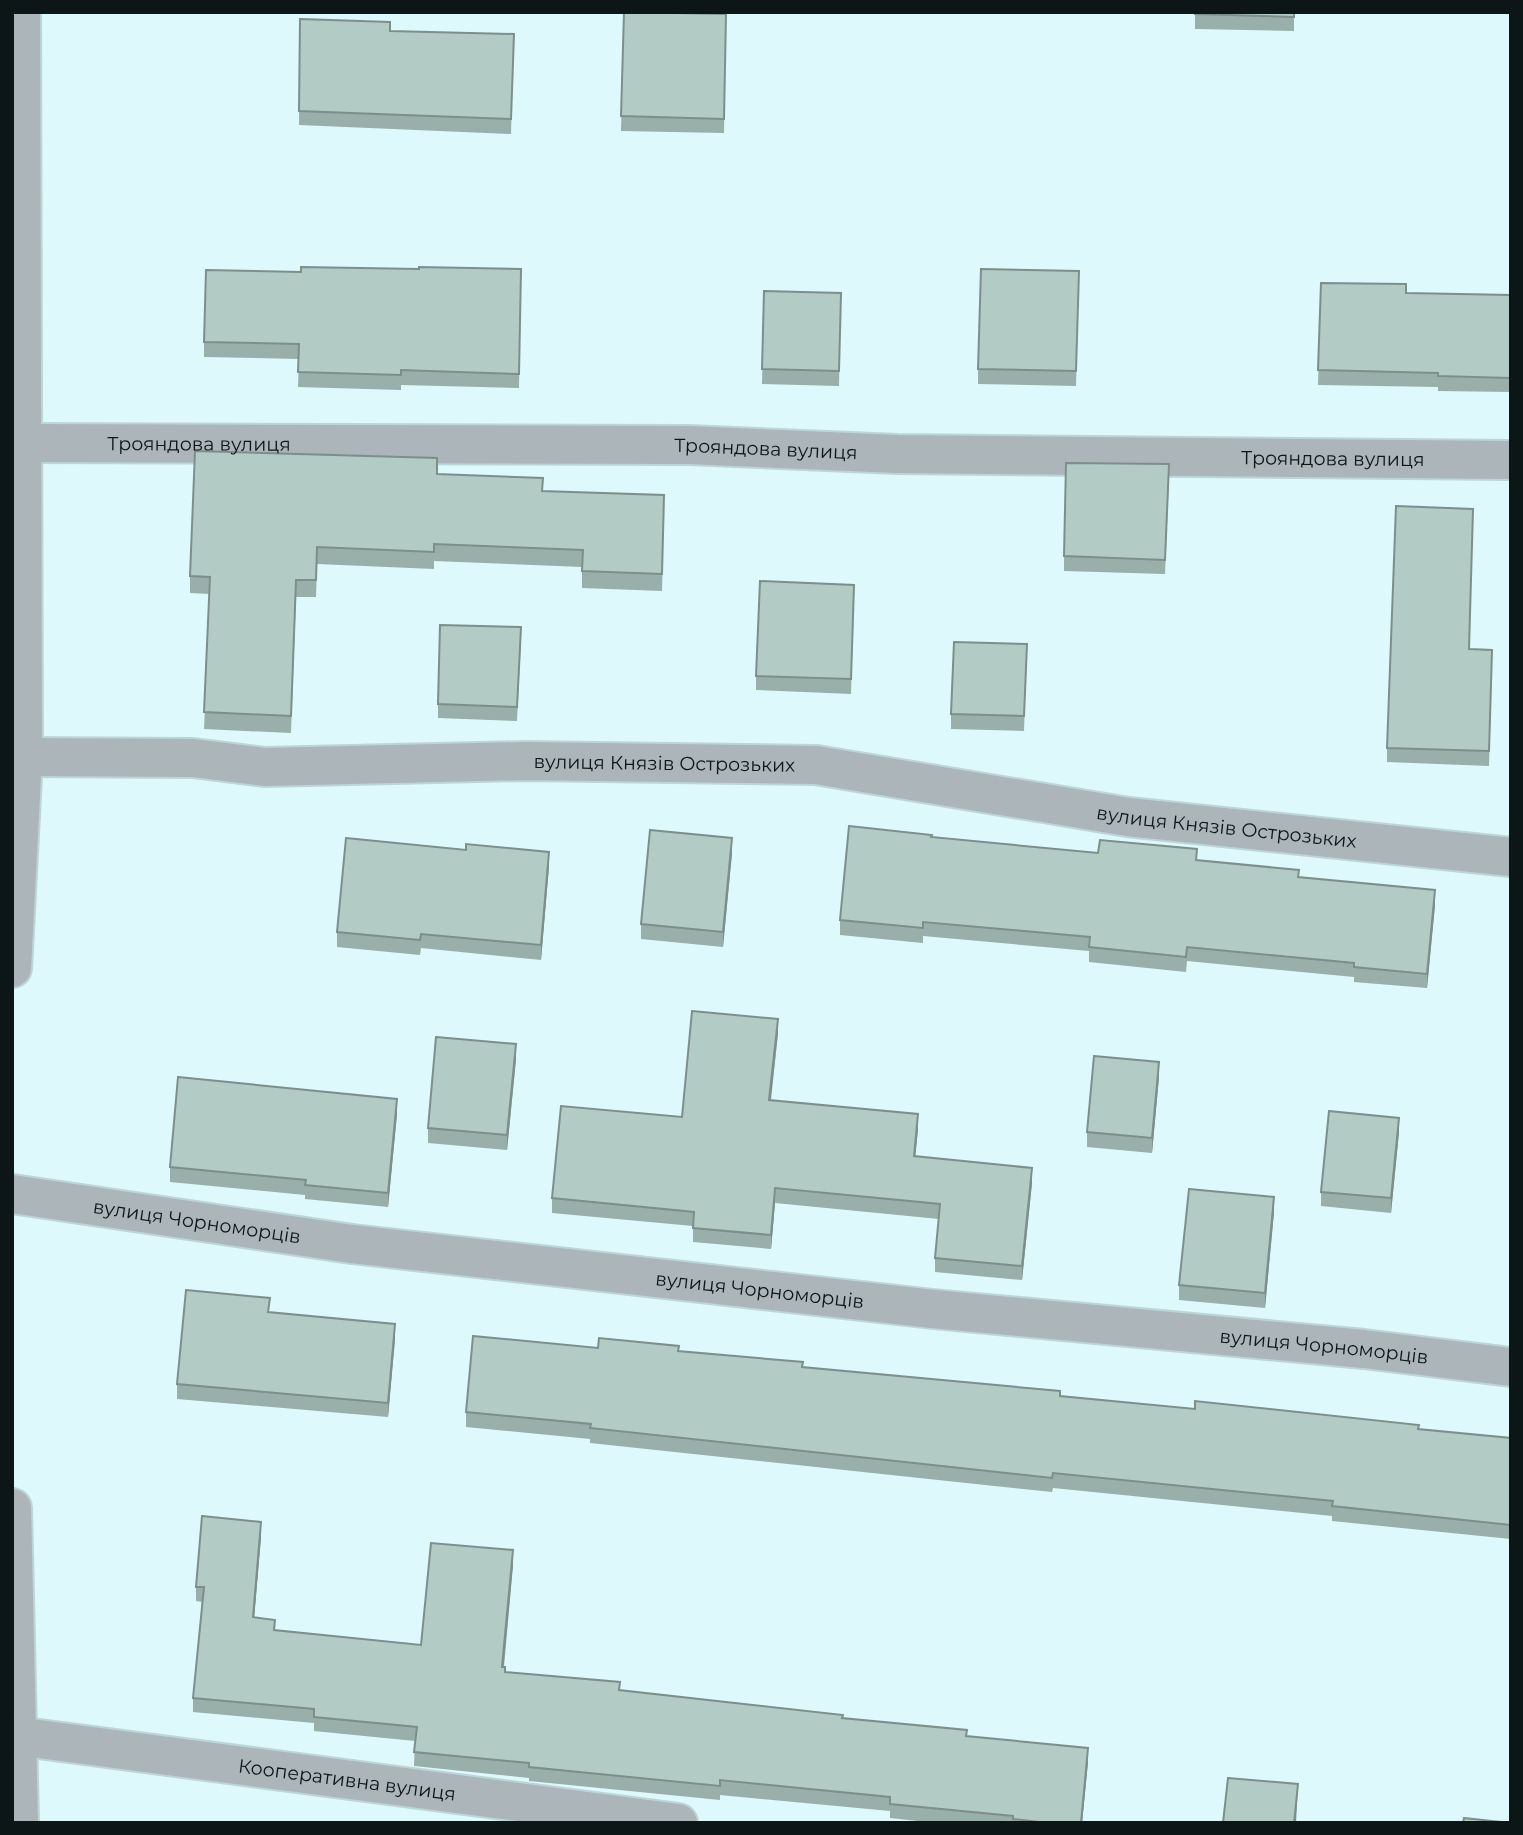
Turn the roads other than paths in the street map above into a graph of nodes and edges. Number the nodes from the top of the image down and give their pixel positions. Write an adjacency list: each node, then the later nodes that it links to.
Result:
1 (21, 12): 2 (street)
2 (22, 443): 3 (street, Трояндова вулиця); 4 (street)
3 (1511, 460)
4 (23, 757): 5 (street, вулиця Князів Острозьких); 6 (street)
5 (1511, 857)
6 (12, 968)
7 (12, 1195): 8 (street, вулиця Чорноморців)
8 (1511, 1367)
9 (12, 1508): 10 (street)
10 (16, 1736): 11 (street); 12 (street, Кооперативна вулиця)
11 (19, 1823)
12 (678, 1823)

